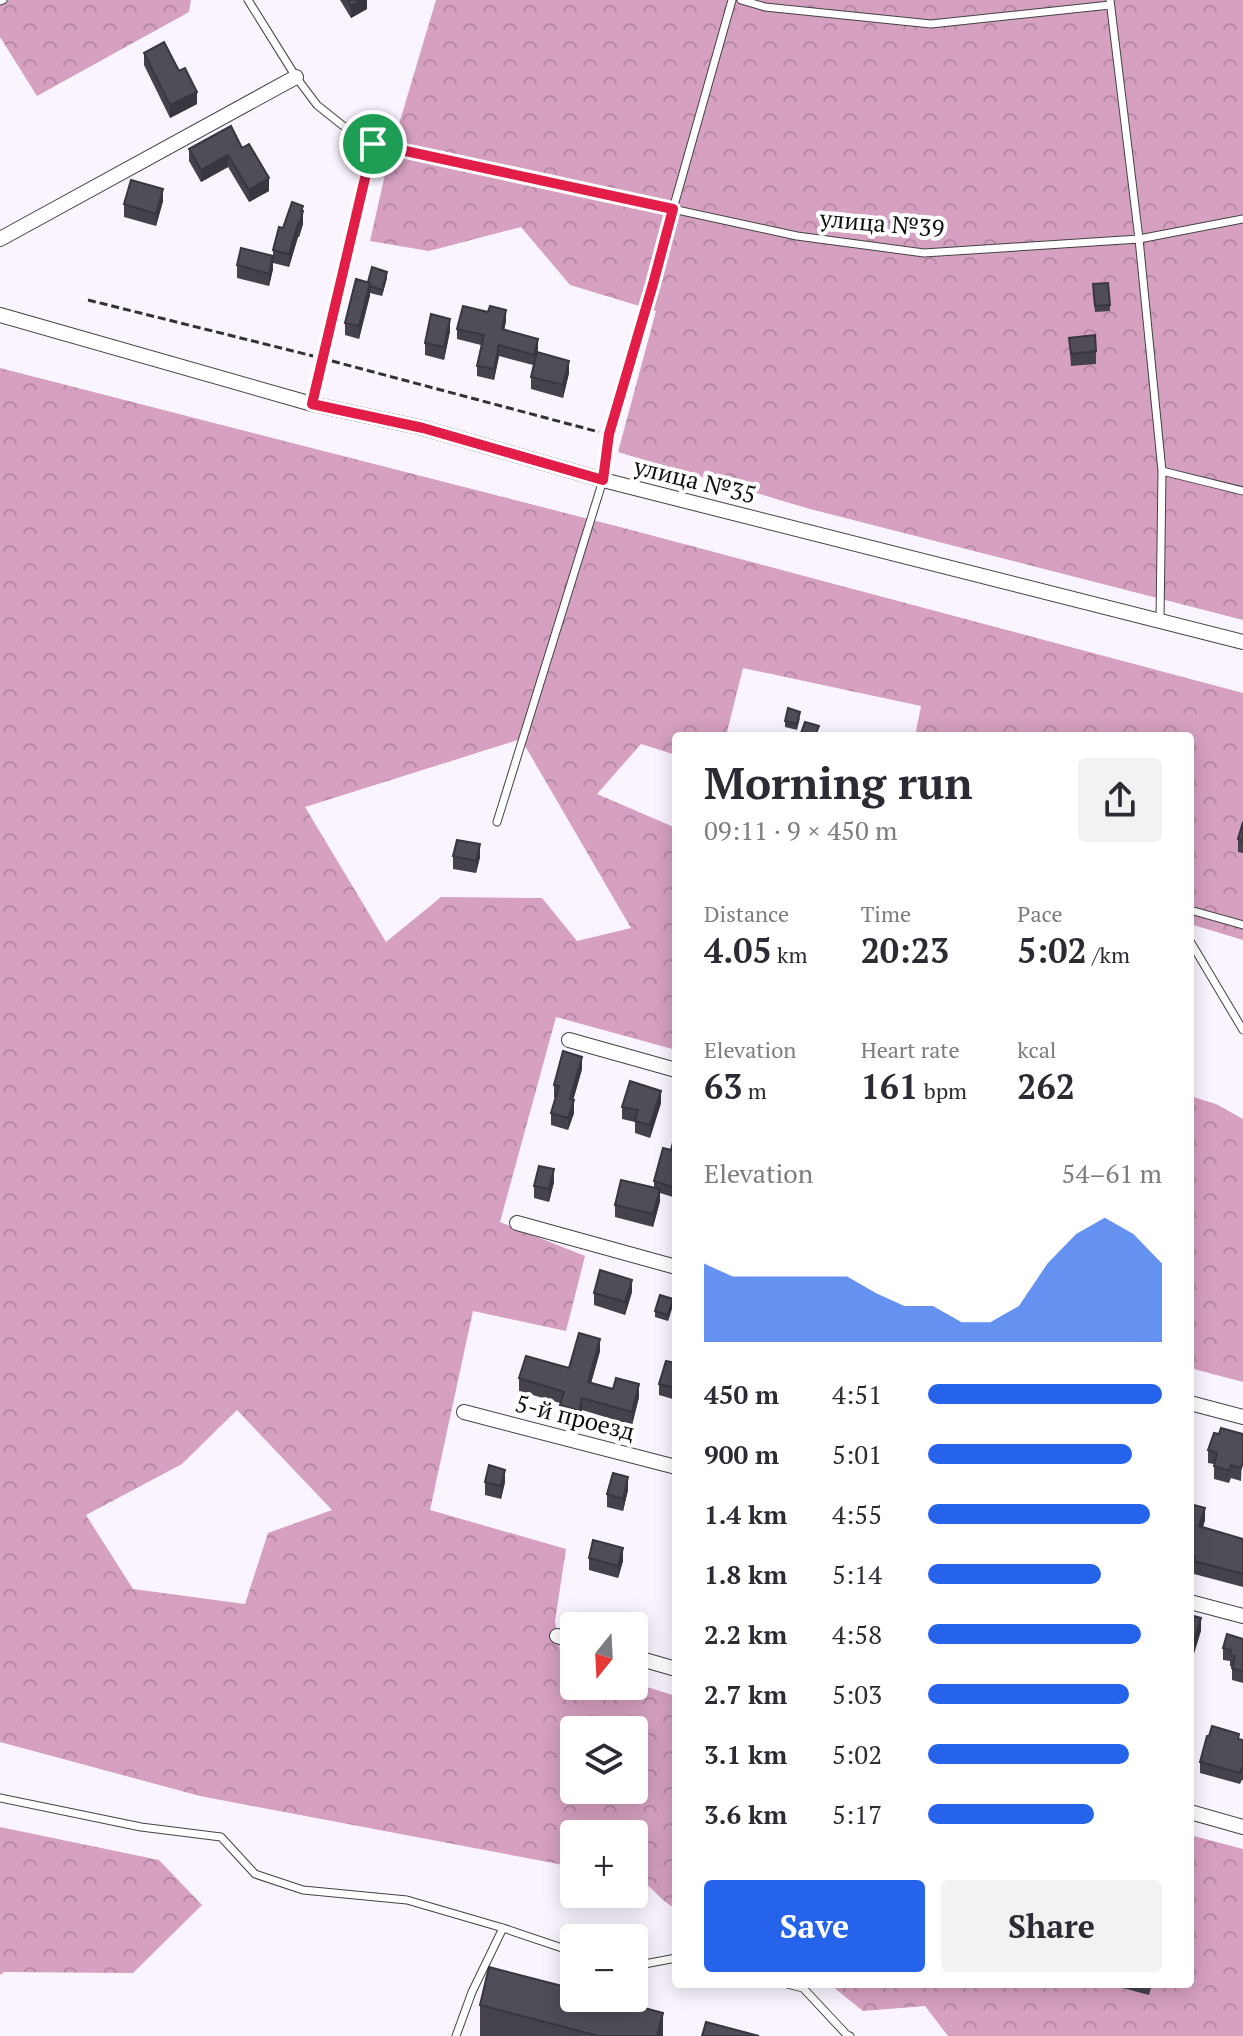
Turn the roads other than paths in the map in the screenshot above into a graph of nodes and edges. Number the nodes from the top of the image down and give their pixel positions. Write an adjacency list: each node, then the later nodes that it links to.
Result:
1 (248, 0): 5 (lane, улица №39)
2 (732, 0): 7 (lane)
3 (741, 0): 4 (lane)
4 (1110, 3): 10 (lane)
5 (296, 77): 6 (lane, улица №39); 9 (street)
6 (373, 144): 7 (lane, улица №39); 12 (lane)
7 (673, 209): 10 (lane, улица №39); 14 (lane)
8 (1243, 219): 10 (lane, улица №39)
9 (0, 239)
10 (1139, 239): 13 (lane)
11 (0, 315): 12 (street, улица №35)
12 (312, 404): 14 (street, улица №35)
13 (1162, 471): 15 (lane); 16 (lane)
14 (603, 480): 16 (street, улица №35); 18 (lane)
15 (1243, 491)
16 (1160, 622): 17 (street, улица №35)
17 (1243, 642)
18 (497, 822)
19 (1194, 911): 20 (lane)
20 (1243, 925)
21 (1194, 948): 22 (lane)
22 (1243, 1030)
23 (569, 1040): 24 (street)
24 (672, 1069)
25 (517, 1223): 26 (street)
26 (672, 1266)
27 (1194, 1404): 29 (street)
28 (464, 1412): 30 (street, 5-й проезд)
29 (1243, 1417)
30 (672, 1466)
31 (1194, 1603): 32 (street)
32 (1243, 1616)
33 (557, 1636): 34 (street)
34 (560, 1637)
35 (648, 1661): 36 (street)
36 (672, 1668)
37 (0, 1798): 40 (lane)
38 (1194, 1813): 39 (street)
39 (1243, 1827)
40 (503, 1928): 41 (lane); 45 (lane)
41 (560, 1947)
42 (672, 1959): 43 (lane)
43 (648, 1963)
44 (803, 1988): 46 (lane)
45 (456, 2036)
46 (850, 2036)

